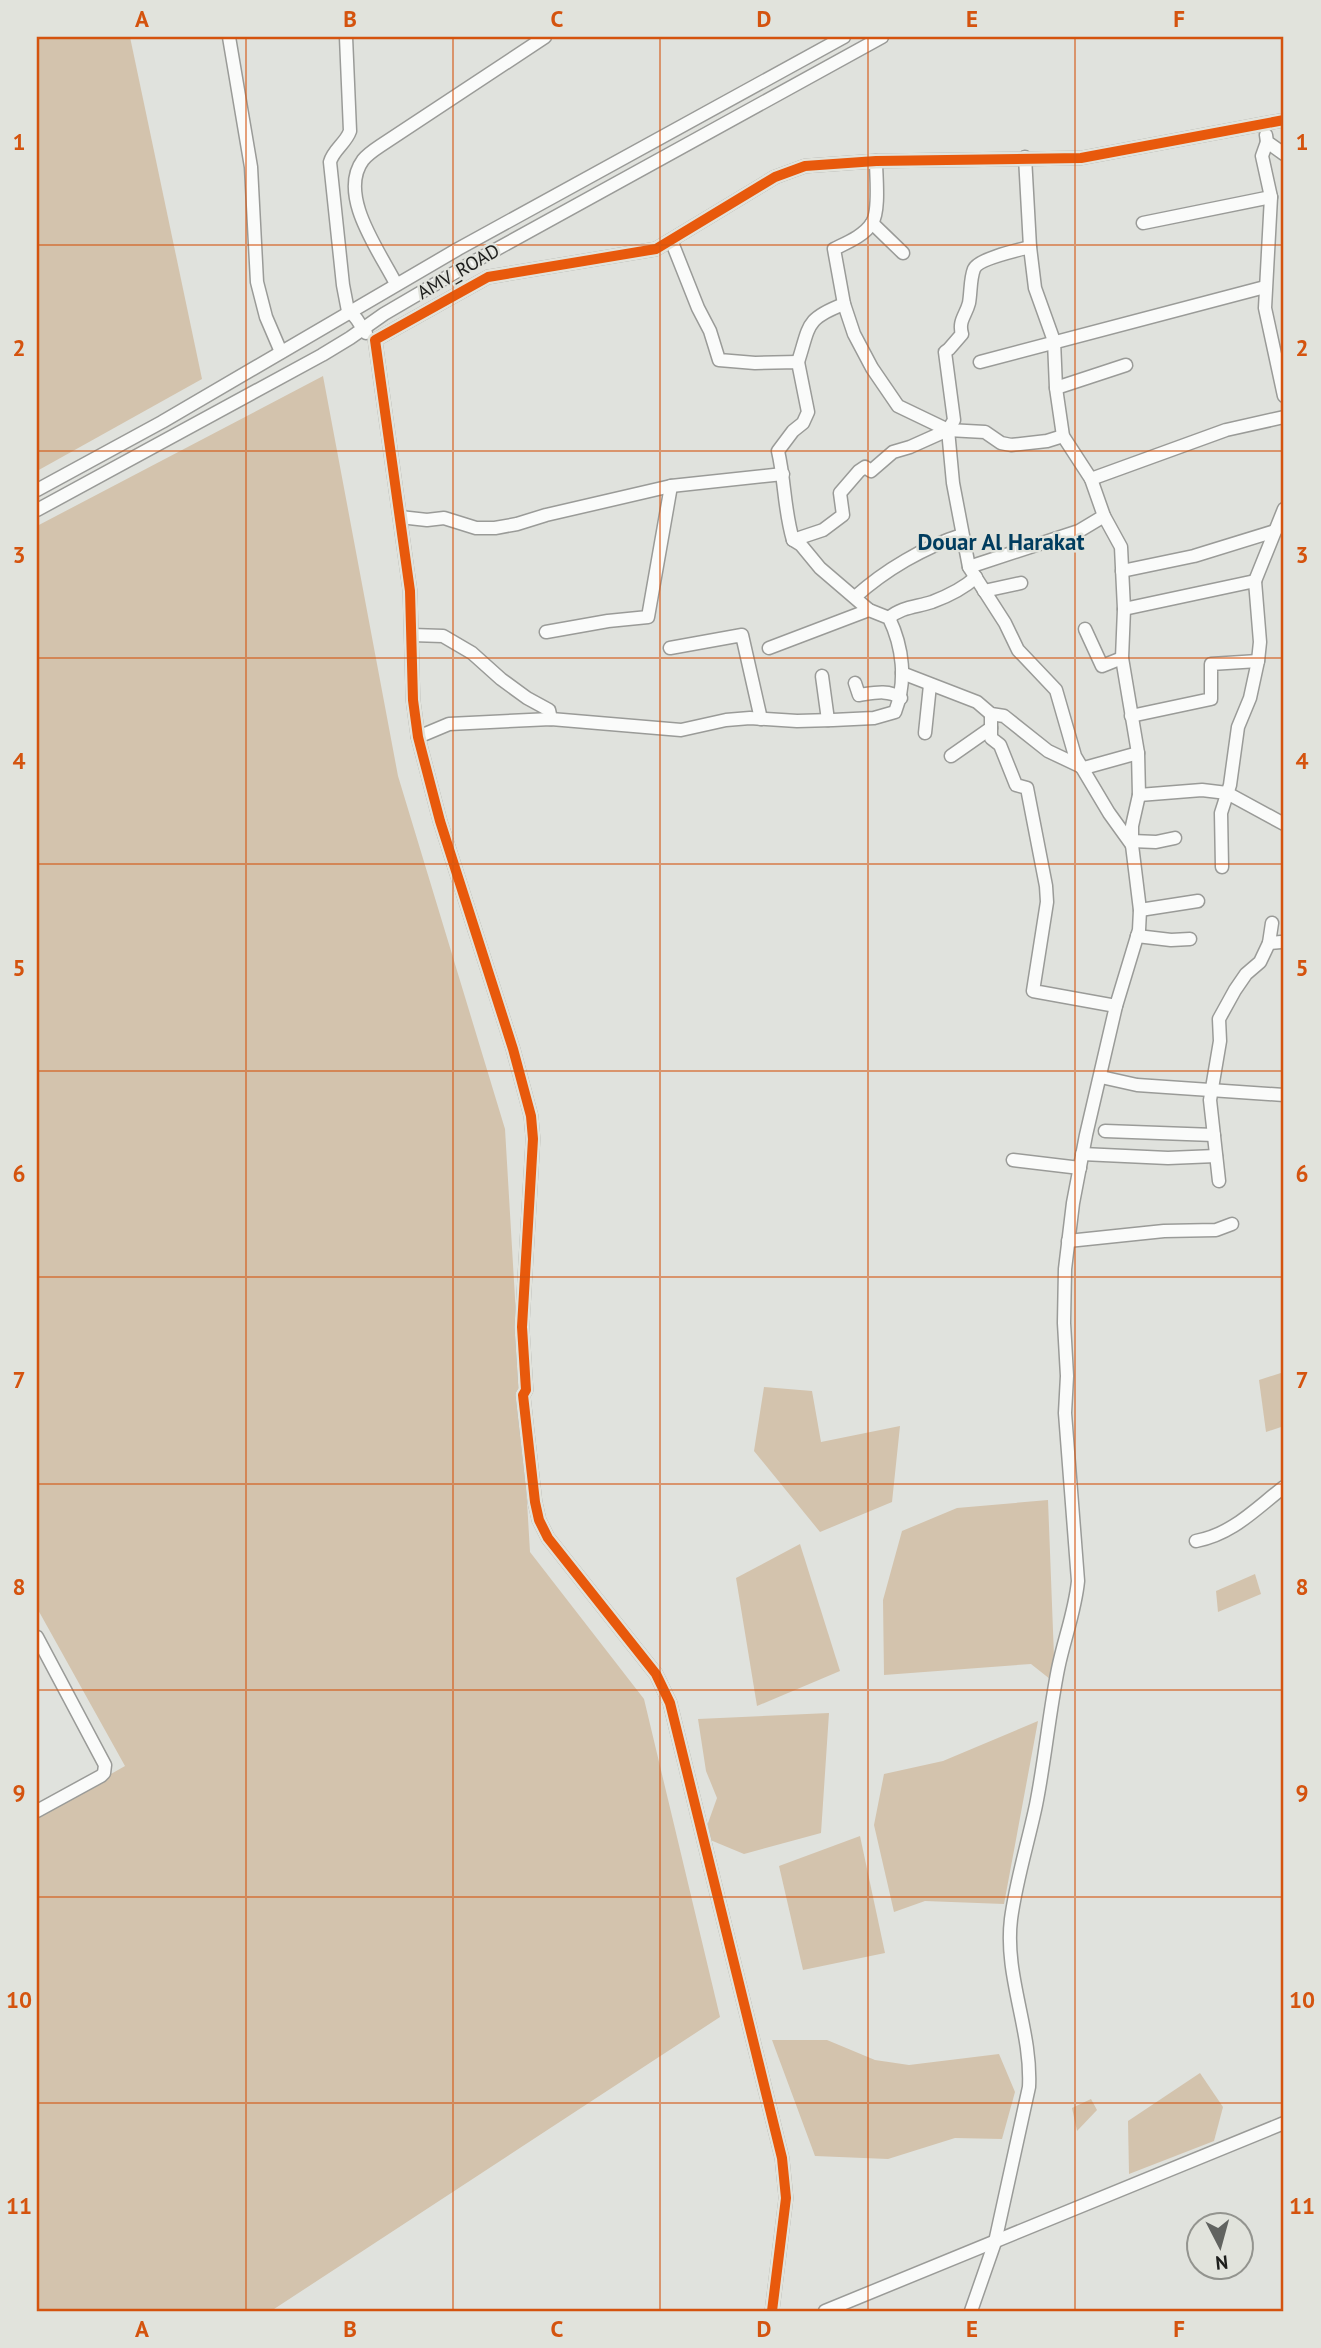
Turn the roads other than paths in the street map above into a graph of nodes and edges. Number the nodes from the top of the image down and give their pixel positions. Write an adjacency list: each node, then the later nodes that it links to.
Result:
1 (229, 37): 26 (street)
2 (346, 37): 21 (street)
3 (545, 37): 18 (street)
4 (844, 37): 18 (street)
5 (882, 37): 22 (street, AMV_ROAD)
6 (1284, 120): 7 (street)
7 (1264, 124): 8 (street); 10 (street)
8 (1267, 142): 9 (street); 12 (street)
9 (1284, 153)
10 (1026, 157): 11 (street); 16 (street)
11 (876, 161): 13 (street); 15 (street)
12 (1271, 197): 14 (street); 19 (street)
13 (872, 223): 17 (street); 20 (street)
14 (1143, 223)
15 (671, 240): 24 (street); 28 (street)
16 (1030, 247): 25 (street); 35 (street)
17 (903, 253)
18 (396, 284): 21 (street)
19 (1265, 287): 25 (street); 32 (street)
20 (844, 304): 28 (street); 35 (street)
21 (348, 311): 22 (street); 23 (street)
22 (362, 330): 24 (street); 27 (street, AMV_ROAD)
23 (303, 340): 26 (street); 27 (street)
24 (375, 340): 47 (street)
25 (1054, 341): 29 (street); 31 (street)
26 (281, 352): 34 (street)
27 (313, 359): 38 (street, AMV_ROAD)
28 (798, 362): 40 (street)
29 (980, 362)
30 (1126, 365): 31 (street)
31 (1056, 388): 37 (street)
32 (1284, 396)
33 (1284, 417): 41 (street)
34 (162, 422): 36 (street); 38 (street)
35 (948, 430): 37 (street); 49 (street); 50 (street)
36 (137, 435): 39 (street); 43 (street)
37 (1063, 436): 41 (street)
38 (170, 437): 39 (street, AMV_ROAD)
39 (146, 450): 45 (street, AMV_ROAD)
40 (783, 474): 42 (street); 50 (street)
41 (1091, 479): 46 (street)
42 (671, 486): 47 (street); 61 (street)
43 (37, 490)
44 (1284, 509): 48 (street)
45 (37, 510)
46 (1104, 516): 51 (street); 52 (street)
47 (400, 517): 62 (street)
48 (1275, 531): 51 (street); 53 (street)
49 (962, 535): 52 (street); 56 (street)
50 (793, 540): 56 (street)
51 (1122, 571): 57 (street)
52 (973, 572): 55 (street); 59 (street)
53 (1255, 581): 57 (street); 66 (street)
54 (1021, 583): 55 (street)
55 (984, 591): 81 (street)
56 (855, 597): 58 (street)
57 (1124, 609): 65 (street)
58 (869, 610): 59 (street); 64 (street)
59 (889, 618): 67 (street)
60 (1085, 629): 65 (street)
61 (546, 632)
62 (412, 635): 73 (street); 78 (street)
63 (670, 648): 74 (street)
64 (769, 648)
65 (1122, 658): 72 (street)
66 (1258, 661): 72 (street); 82 (street)
67 (902, 673): 70 (street); 71 (street)
68 (822, 676): 75 (street)
69 (855, 683): 71 (street)
70 (930, 685): 76 (street); 77 (street)
71 (901, 698): 75 (street)
72 (1131, 716): 79 (street)
73 (551, 719): 74 (street); 78 (street)
74 (761, 719): 75 (street)
75 (828, 720)
76 (991, 721): 80 (street); 81 (street); 93 (street)
77 (925, 733)
78 (418, 737): 112 (street)
79 (1138, 753): 81 (street); 83 (street)
80 (951, 756)
81 (1084, 768): 86 (street)
82 (1227, 793): 83 (street); 84 (street); 87 (street)
83 (1139, 795): 86 (street)
84 (1284, 824)
85 (1175, 838): 86 (street)
86 (1132, 843): 89 (street)
87 (1222, 867)
88 (1198, 901): 89 (street)
89 (1140, 910): 91 (street)
90 (1272, 923): 95 (street)
91 (1137, 936): 92 (street); 93 (street)
92 (1190, 939)
93 (1116, 1006): 94 (street)
94 (1101, 1076): 95 (street); 99 (street)
95 (1211, 1089): 96 (street); 98 (street)
96 (1284, 1095)
97 (1105, 1131): 98 (street)
98 (1214, 1135): 100 (street)
99 (1082, 1154): 100 (street); 102 (street)
100 (1216, 1156): 103 (street)
101 (1013, 1160): 102 (street)
102 (1080, 1168): 105 (street)
103 (1219, 1181)
104 (1232, 1224): 105 (street)
105 (1068, 1241): 111 (street)
106 (1284, 1487): 107 (street)
107 (1196, 1541)
108 (37, 1637): 109 (street)
109 (37, 1811)
110 (1284, 2123): 111 (street)
111 (995, 2242): 113 (street); 114 (street)
112 (772, 2311)
113 (825, 2311)
114 (971, 2311)

